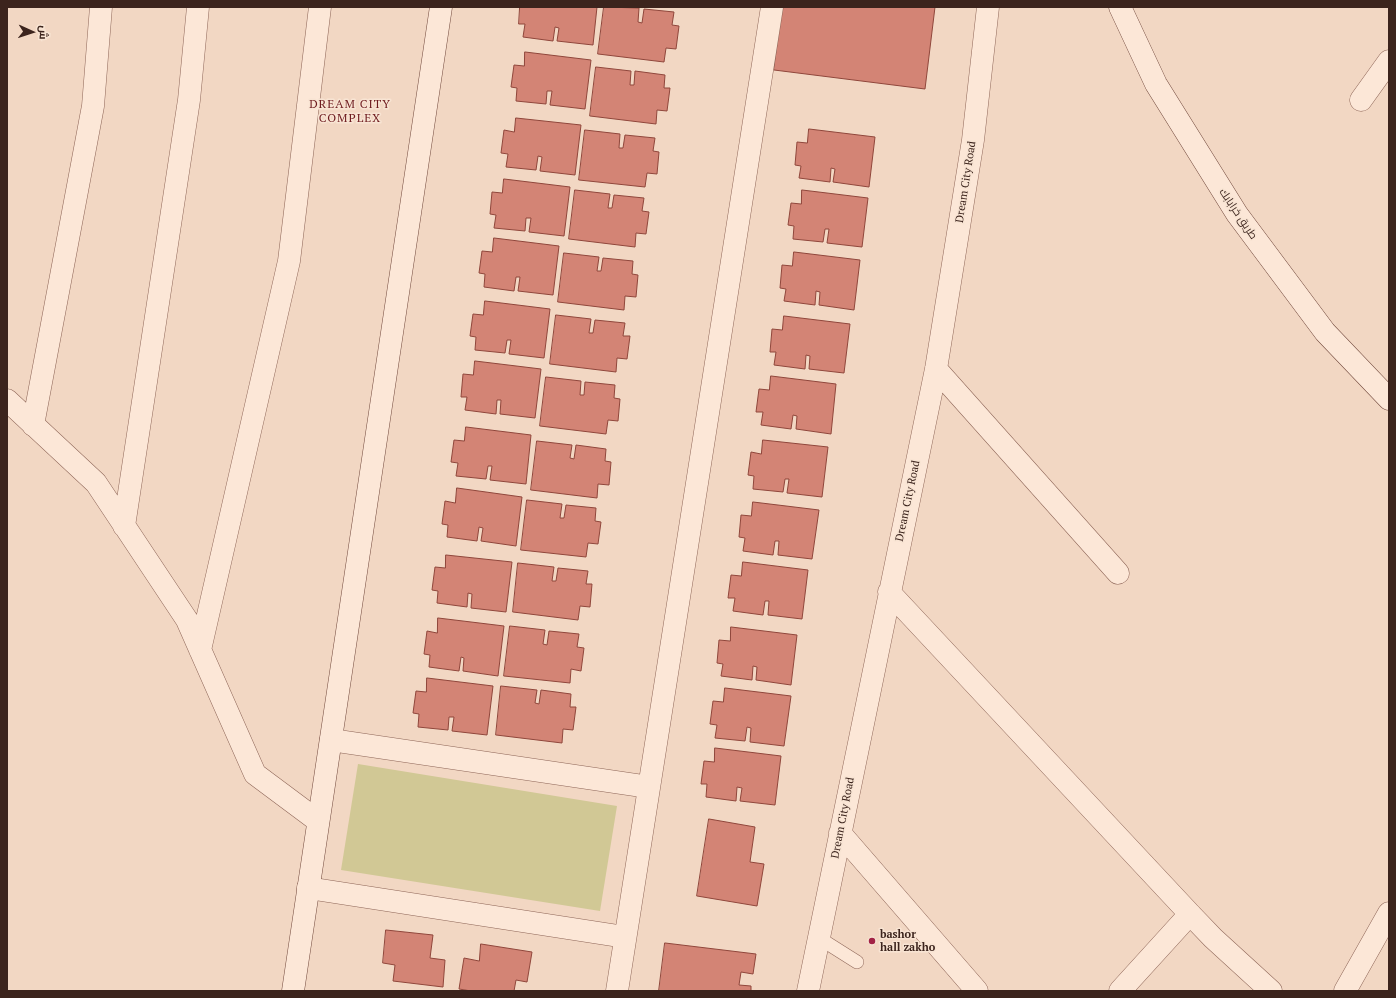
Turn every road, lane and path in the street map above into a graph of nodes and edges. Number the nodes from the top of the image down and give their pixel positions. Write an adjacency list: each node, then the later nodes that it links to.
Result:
1 (101, 7): 15 (street)
2 (198, 7): 16 (street)
3 (320, 7): 19 (street)
4 (441, 7): 20 (street)
5 (772, 7): 21 (street)
6 (988, 7): 12 (street, Dream City Road)
7 (1120, 7): 10 (street, طريق خرابابك)
8 (1136, 7): 10 (street)
9 (1389, 61): 11 (street)
10 (1156, 84): 13 (street, طريق خرابابك)
11 (1361, 100)
12 (936, 369): 17 (street); 18 (street, Dream City Road)
13 (1389, 399)
14 (7, 400): 15 (street)
15 (33, 425): 16 (street)
16 (124, 526): 19 (street)
17 (1118, 573)
18 (889, 592): 23 (street, Dream City Road); 26 (street)
19 (200, 650): 22 (street)
20 (331, 740): 21 (street); 22 (street)
21 (649, 787): 27 (street)
22 (318, 821): 24 (street)
23 (840, 833): 28 (street, Dream City Road); 33 (street)
24 (308, 888): 27 (street); 30 (street)
25 (1389, 913): 36 (street)
26 (1190, 914): 34 (street); 35 (street)
27 (625, 937): 31 (street)
28 (819, 938): 29 (lane); 32 (street, Dream City Road)
29 (857, 962)
30 (293, 991)
31 (617, 991)
32 (808, 991)
33 (977, 991)
34 (1120, 991)
35 (1271, 991)
36 (1345, 991)

